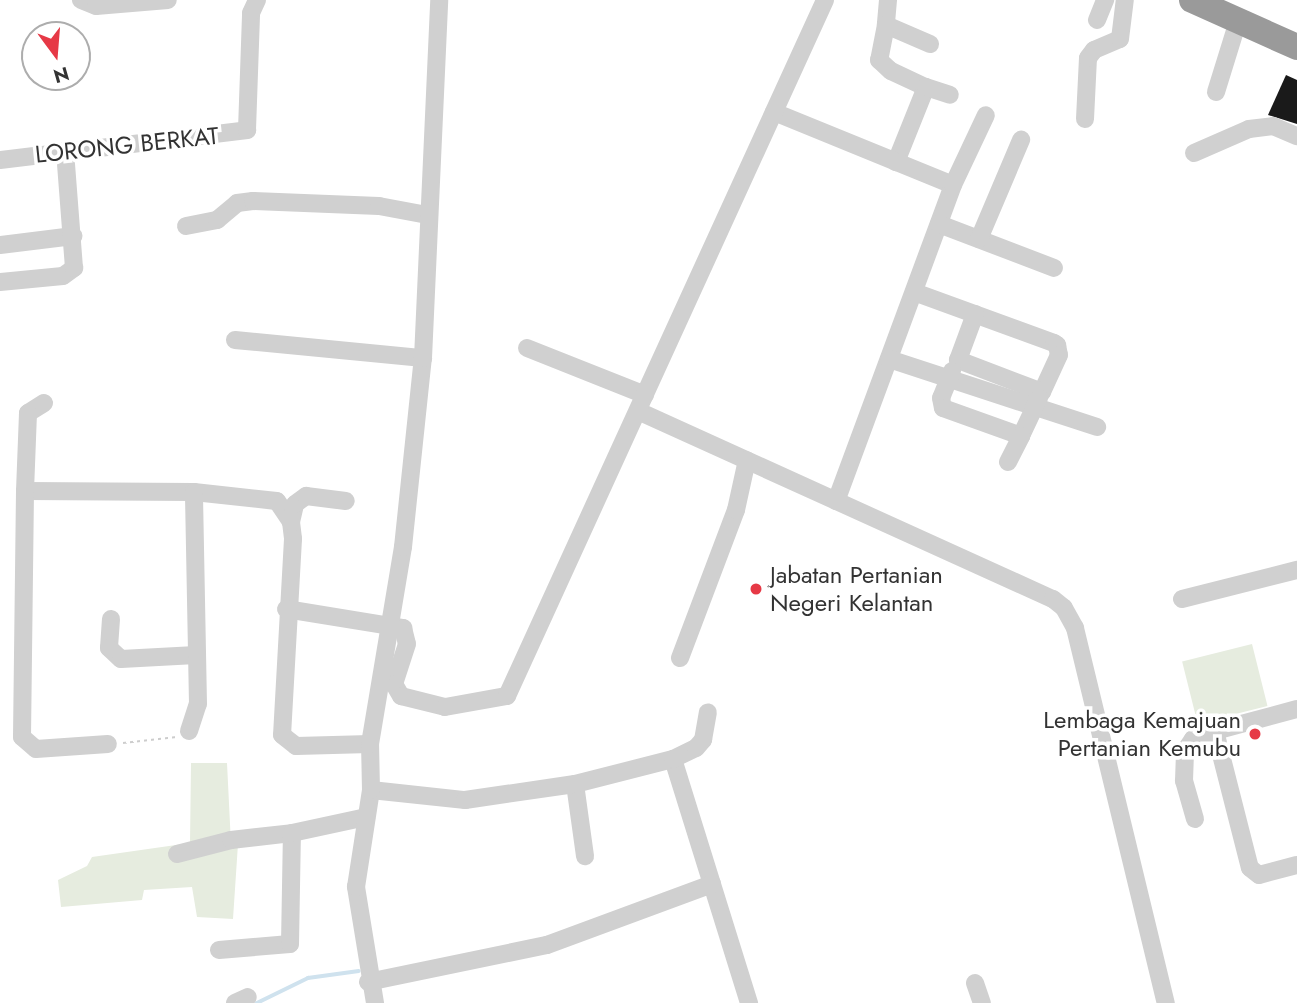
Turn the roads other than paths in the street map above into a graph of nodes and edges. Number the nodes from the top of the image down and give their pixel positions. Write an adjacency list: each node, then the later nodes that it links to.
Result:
1 (81, 0): 2 (street)
2 (168, 0)
3 (257, 0): 24 (street, LORONG BERKAT)
4 (439, 0): 29 (street)
5 (825, 0): 19 (street)
6 (888, 0): 12 (street)
7 (1105, 0): 11 (street)
8 (1125, 0): 21 (street)
9 (1192, 0): 10 (highway)
10 (1234, 10): 13 (highway); 15 (highway); 17 (street)
11 (1097, 20)
12 (886, 25): 14 (street); 16 (street)
13 (1297, 30)
14 (930, 44)
15 (1297, 47)
16 (926, 87): 18 (street); 27 (street)
17 (1216, 92)
18 (950, 95)
19 (774, 112): 27 (street); 46 (street)
20 (986, 116): 28 (street)
21 (1085, 119)
22 (1297, 135): 25 (street)
23 (1021, 141): 33 (street)
24 (65, 150): 26 (street, LORONG BERKAT); 32 (street)
25 (1194, 153)
26 (0, 160)
27 (896, 162): 28 (street)
28 (953, 185): 30 (street)
29 (427, 215): 31 (street); 41 (street)
30 (939, 224): 33 (street); 37 (street)
31 (186, 226)
32 (73, 236): 34 (street); 36 (street)
33 (979, 239): 35 (street)
34 (0, 244)
35 (1054, 268)
36 (0, 282)
37 (914, 292): 38 (street); 42 (street)
38 (975, 314): 43 (street); 45 (street)
39 (235, 340): 41 (street)
40 (527, 348): 46 (street)
41 (424, 358): 61 (street)
42 (889, 359): 44 (street); 55 (street)
43 (958, 360): 44 (street); 45 (street)
44 (948, 381): 45 (street); 49 (street)
45 (1039, 400): 48 (street); 49 (street)
46 (641, 403): 50 (street); 61 (street)
47 (44, 404): 52 (street)
48 (1097, 427)
49 (1021, 436): 51 (street)
50 (747, 460): 55 (street); 63 (street)
51 (1008, 463)
52 (25, 491): 53 (street); 68 (street)
53 (194, 492): 56 (street); 62 (street)
54 (346, 501): 56 (street)
55 (836, 501): 86 (street)
56 (291, 522): 59 (street)
57 (1297, 570): 58 (street)
58 (1182, 599)
59 (286, 609): 61 (street); 69 (street)
60 (111, 619): 62 (street)
61 (388, 622): 69 (street)
62 (196, 655): 66 (street)
63 (680, 658)
64 (1297, 709): 67 (street)
65 (708, 712): 70 (street)
66 (189, 731)
67 (1215, 731): 74 (street); 78 (street)
68 (108, 744)
69 (370, 744): 72 (street)
70 (673, 759): 71 (street); 79 (street)
71 (575, 785): 72 (street); 77 (street)
72 (371, 790): 73 (street)
73 (366, 817): 75 (street); 81 (street)
74 (1195, 819)
75 (292, 833): 76 (street); 80 (street)
76 (177, 854)
77 (585, 856)
78 (1297, 865)
79 (712, 884): 81 (street); 84 (street)
80 (219, 950)
81 (368, 982): 83 (street)
82 (975, 983): 85 (street)
83 (374, 1003)
84 (749, 1003)
85 (982, 1003)
86 (1166, 1003)

